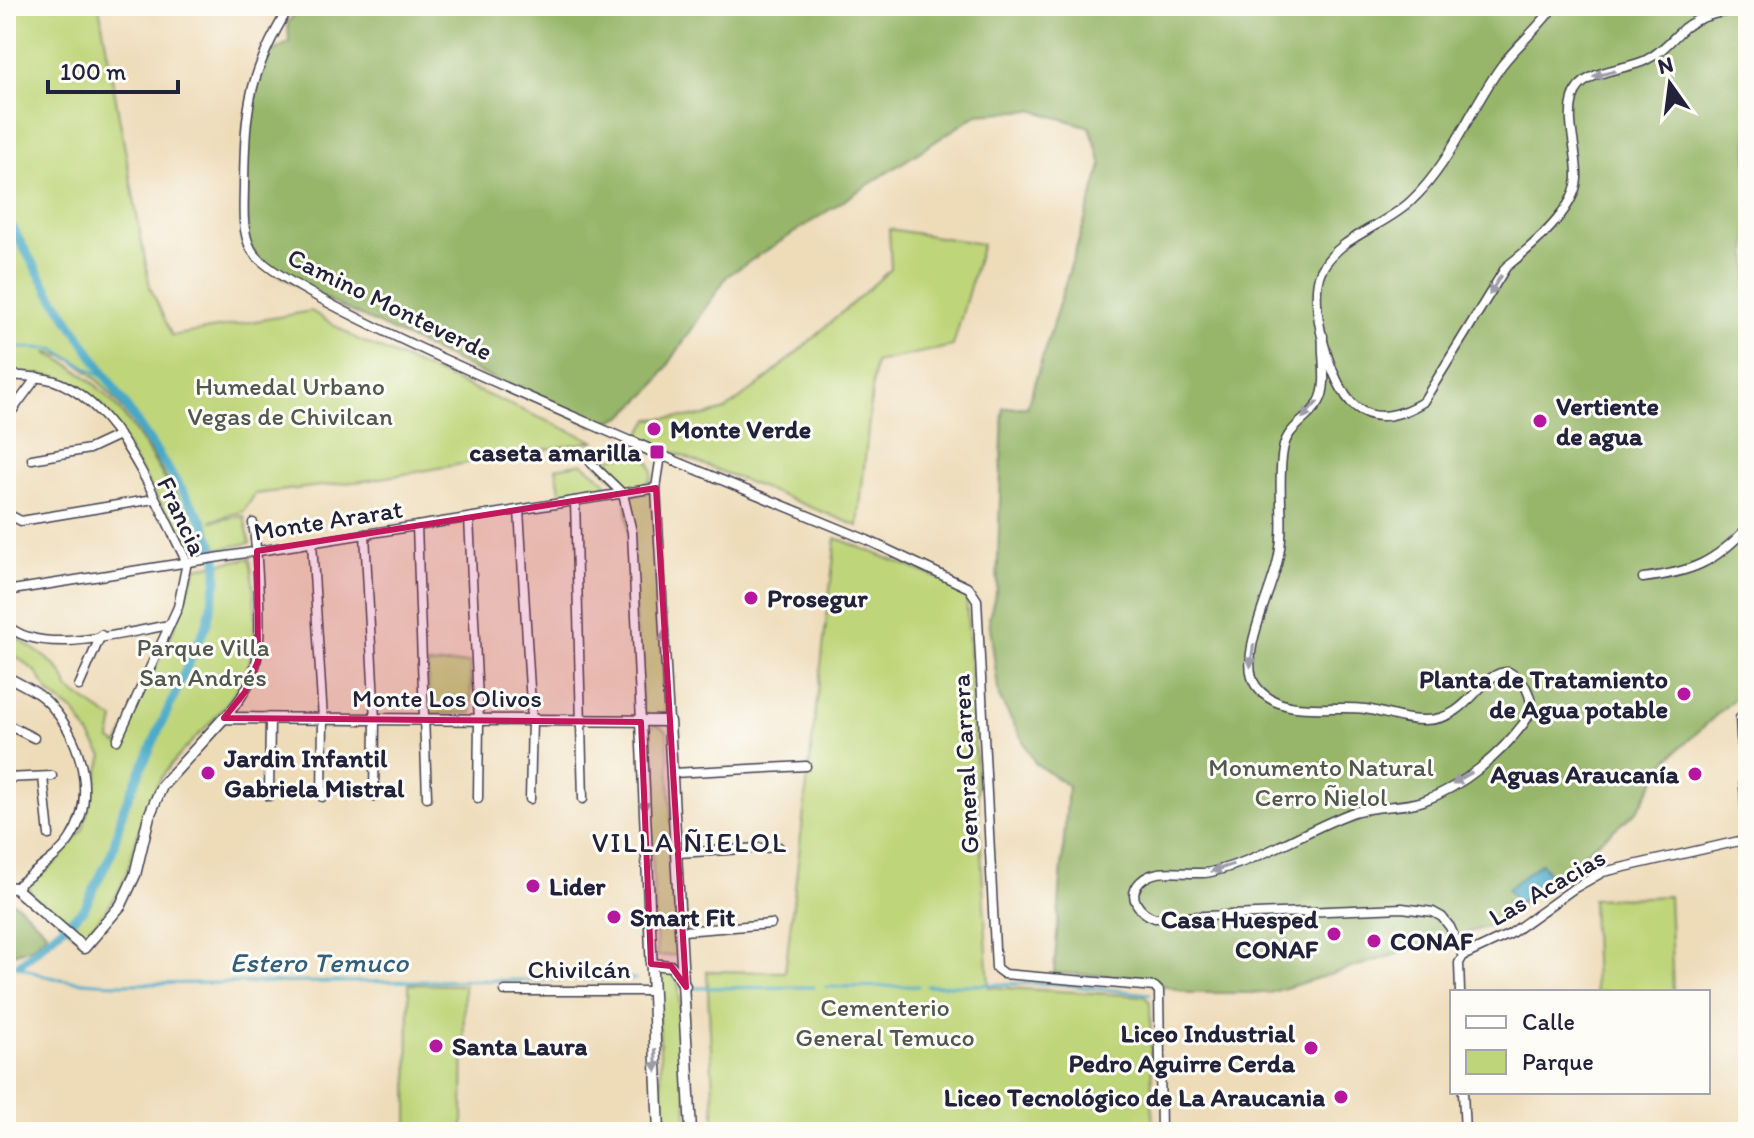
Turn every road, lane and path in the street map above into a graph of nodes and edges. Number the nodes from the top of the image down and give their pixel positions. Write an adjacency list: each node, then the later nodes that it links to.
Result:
1 (290, 6): 9 (street, Camino Monteverde)
2 (1554, 6): 4 (street)
3 (1748, 9): 4 (street, one-way to 4)
4 (1323, 336): 66 (street, one-way to 66)
5 (6, 375): 6 (street, Francia)
6 (37, 377): 7 (street); 8 (street, Francia)
7 (6, 419)
8 (119, 435): 11 (street); 15 (street, Francia)
9 (632, 442): 10 (street, Camino Monteverde)
10 (661, 455): 13 (street); 77 (street, General Carrera)
11 (32, 459)
12 (591, 463): 14 (street)
13 (656, 488): 14 (street, Monte Ararat); 43 (street, one-way to 13)
14 (623, 494): 16 (street, Monte Ararat); 44 (street)
15 (154, 499): 18 (street); 26 (street, Francia)
16 (575, 501): 17 (street, Monte Ararat); 42 (street)
17 (519, 510): 19 (street, Monte Ararat); 41 (street)
18 (6, 513)
19 (469, 518): 21 (street, Monte Ararat); 40 (street)
20 (253, 523): 25 (street)
21 (417, 526): 23 (street, Monte Ararat); 39 (street)
22 (1748, 527): 27 (street)
23 (365, 534): 24 (street, Monte Ararat); 38 (street)
24 (312, 542): 25 (street, Monte Ararat); 37 (street)
25 (257, 551): 26 (street, Monte Ararat); 34 (street)
26 (187, 562): 28 (street, Monte Ararat); 30 (street, Francia)
27 (1643, 578)
28 (6, 591)
29 (6, 624): 31 (street)
30 (170, 625): 31 (street); 47 (street, Francia)
31 (101, 635): 33 (street)
32 (6, 676): 63 (street)
33 (79, 686)
34 (224, 718): 36 (street, Monte Los Olivos); 63 (street)
35 (1740, 718): 59 (street)
36 (270, 719): 37 (street, Monte Los Olivos); 51 (street)
37 (323, 719): 38 (street, Monte Los Olivos); 52 (street)
38 (375, 720): 39 (street, Monte Los Olivos); 53 (street)
39 (427, 720): 40 (street, Monte Los Olivos); 54 (street)
40 (479, 721): 41 (street, Monte Los Olivos); 55 (street)
41 (532, 721): 42 (street, Monte Los Olivos); 56 (street)
42 (584, 721): 44 (street, Monte Los Olivos); 57 (street)
43 (669, 721): 44 (street, Monte Los Olivos); 49 (street)
44 (641, 722): 67 (street, one-way to 67)
45 (6, 724): 46 (street)
46 (34, 738)
47 (117, 740)
48 (806, 766): 49 (street)
49 (673, 773): 62 (street)
50 (6, 778): 58 (street)
51 (269, 796)
52 (322, 797)
53 (374, 797)
54 (427, 797)
55 (478, 798)
56 (530, 799)
57 (583, 799)
58 (49, 835)
59 (1748, 839): 61 (street); 66 (street, Las Acacias)
60 (779, 847): 62 (street)
61 (1748, 852)
62 (678, 853): 65 (street)
63 (10, 887)
64 (771, 924): 65 (street)
65 (683, 931): 68 (street)
66 (1463, 956): 69 (street)
67 (651, 964): 68 (street); 71 (street)
68 (686, 987): 76 (street)
69 (1460, 990)
70 (505, 991): 71 (street, Chivilcán)
71 (653, 991): 75 (street, one-way to 75)
72 (1463, 1094): 78 (street)
73 (288, 1131): 74 (street)
74 (300, 1132)
75 (659, 1132)
76 (691, 1132)
77 (1161, 1132)
78 (1465, 1132)

